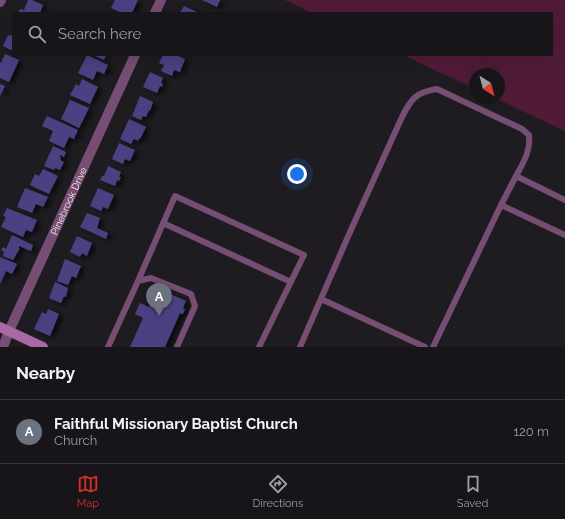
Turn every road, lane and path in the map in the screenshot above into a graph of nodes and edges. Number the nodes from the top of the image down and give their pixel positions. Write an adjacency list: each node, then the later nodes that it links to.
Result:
1 (161, 0): 2 (street)
2 (155, 12)
3 (135, 56): 12 (street, Pinebrook Drive)
4 (516, 176): 5 (lane); 6 (lane); 11 (lane)
5 (565, 200)
6 (501, 205): 8 (lane); 20 (lane)
7 (163, 223): 9 (lane); 10 (lane); 10 (lane)
8 (565, 235)
9 (138, 281): 15 (lane); 16 (lane)
10 (291, 282): 17 (lane)
11 (321, 299): 18 (lane); 19 (lane)
12 (5, 329): 13 (street, Pinebrook Drive); 14 (main road)
13 (3, 347)
14 (43, 347)
15 (108, 347)
16 (177, 347)
17 (259, 347)
18 (300, 347)
19 (425, 347)
20 (433, 347)

